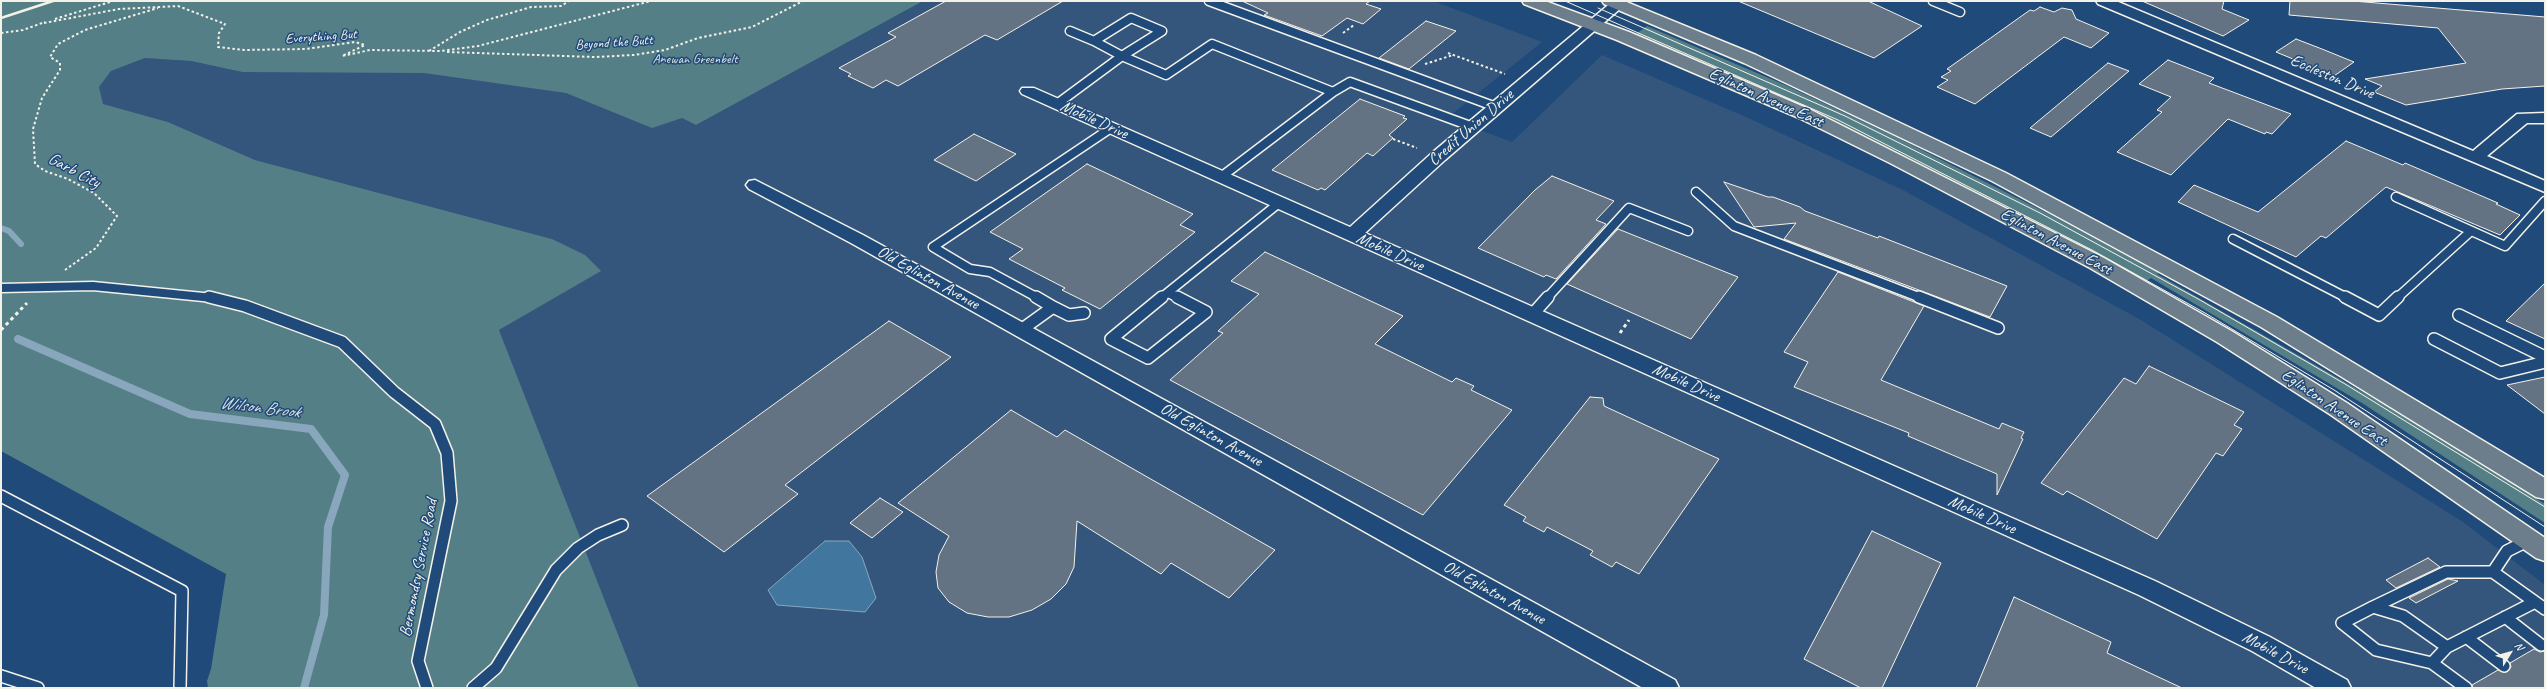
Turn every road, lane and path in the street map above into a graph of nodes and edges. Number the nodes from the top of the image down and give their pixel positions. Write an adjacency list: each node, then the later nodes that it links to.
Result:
1 (113, 1): 12 (path)
2 (569, 1): 17 (path)
3 (651, 1): 18 (path, Everything But)
4 (803, 1): 18 (path, Beyond the Butt)
5 (1209, 1): 25 (lane)
6 (1530, 1): 13 (main road, Eglinton Avenue East)
7 (1933, 1): 11 (lane)
8 (2104, 1): 31 (street, Eccleston Drive)
9 (1616, 2): 13 (street, Credit Union Drive); 58 (main road, Eglinton Avenue East)
10 (164, 6): 12 (path, Everything But); 17 (path, Everything But); 44 (path, Garb City)
11 (1960, 12)
12 (44, 22): 15 (path)
13 (1594, 25): 25 (street, Credit Union Drive); 61 (main road, Eglinton Avenue East)
14 (1070, 31): 16 (lane)
15 (1, 33)
16 (1094, 41): 20 (lane); 20 (lane)
17 (428, 51): 18 (path, Everything But)
18 (441, 51)
19 (1448, 53): 21 (path)
20 (1122, 56): 23 (lane); 24 (lane)
21 (1505, 74)
22 (1028, 91): 24 (street, Mobile Drive)
23 (1333, 92): 27 (lane); 32 (lane)
24 (1057, 104): 28 (street, Mobile Drive)
25 (1496, 107): 27 (street, Credit Union Drive)
26 (2545, 118): 31 (street)
27 (1473, 127): 41 (street, Credit Union Drive)
28 (1111, 128): 32 (street, Mobile Drive); 46 (lane)
29 (1393, 139): 30 (path)
30 (1417, 148)
31 (2475, 158): 34 (street, Eccleston Drive)
32 (1221, 177): 38 (street, Mobile Drive)
33 (755, 185): 53 (street, Old Eglinton Avenue)
34 (2545, 187)
35 (1696, 192): 51 (lane)
36 (2396, 197): 40 (lane)
37 (2545, 201): 40 (lane)
38 (1279, 202): 41 (street, Mobile Drive); 45 (lane)
39 (1688, 231): 48 (lane)
40 (2471, 231): 42 (lane)
41 (1352, 235): 48 (street, Mobile Drive)
42 (2233, 239)
43 (1, 288): 44 (lane, Bermondsy Service Road)
44 (42, 288): 52 (path); 75 (lane, Bermondsy Service Road)
45 (1168, 293): 45 (lane)
46 (1053, 307): 47 (lane); 53 (lane)
47 (1084, 313)
48 (1532, 315): 78 (street, Mobile Drive)
49 (2459, 315): 56 (lane)
50 (1629, 320): 54 (path)
51 (1998, 328)
52 (1, 330)
53 (1022, 330): 77 (street, Old Eglinton Avenue)
54 (1618, 335)
55 (2434, 339): 57 (lane)
56 (2545, 357)
57 (2545, 362)
58 (2545, 490)
59 (1, 496): 74 (lane)
60 (622, 525): 76 (lane)
61 (2537, 546): 62 (lane)
62 (2493, 572): 63 (lane); 64 (lane)
63 (2535, 602): 65 (lane); 66 (lane)
64 (2373, 607): 69 (lane); 70 (lane)
65 (2545, 609)
66 (2505, 617): 67 (lane); 68 (lane)
67 (2466, 637): 69 (lane); 71 (lane)
68 (2541, 645)
69 (2447, 647): 70 (lane)
70 (2432, 663): 79 (lane)
71 (2504, 666)
72 (1, 676): 73 (lane)
73 (38, 688)
74 (180, 688)
75 (427, 688)
76 (473, 688)
77 (1666, 688)
78 (2338, 688)
79 (2466, 688)

